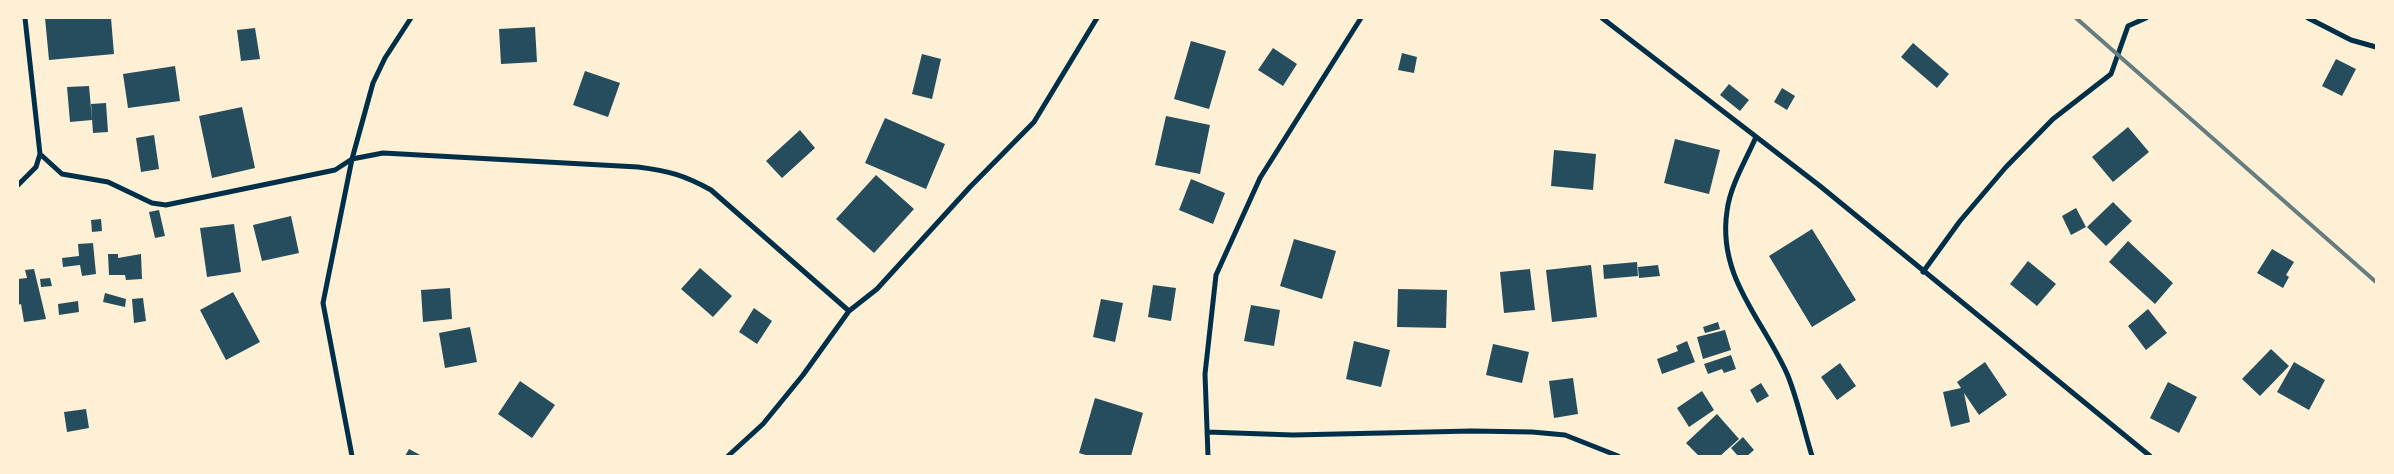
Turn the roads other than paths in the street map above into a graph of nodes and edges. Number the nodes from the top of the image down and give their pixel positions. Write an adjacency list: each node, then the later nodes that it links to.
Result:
1 (24, 18): 10 (street)
2 (411, 18): 11 (street)
3 (1096, 18): 14 (street)
4 (1361, 18): 15 (street)
5 (1602, 18): 9 (street)
6 (2146, 18): 13 (street)
7 (2308, 18): 8 (street)
8 (2376, 47)
9 (1756, 137): 13 (street); 20 (street)
10 (40, 154): 11 (street); 12 (street)
11 (352, 159): 14 (street); 16 (street)
12 (18, 185)
13 (1923, 272): 21 (street)
14 (849, 311): 17 (street)
15 (1207, 432): 18 (street); 19 (street)
16 (352, 456)
17 (728, 456)
18 (1208, 456)
19 (1618, 456)
20 (1812, 456)
21 (2150, 456)

